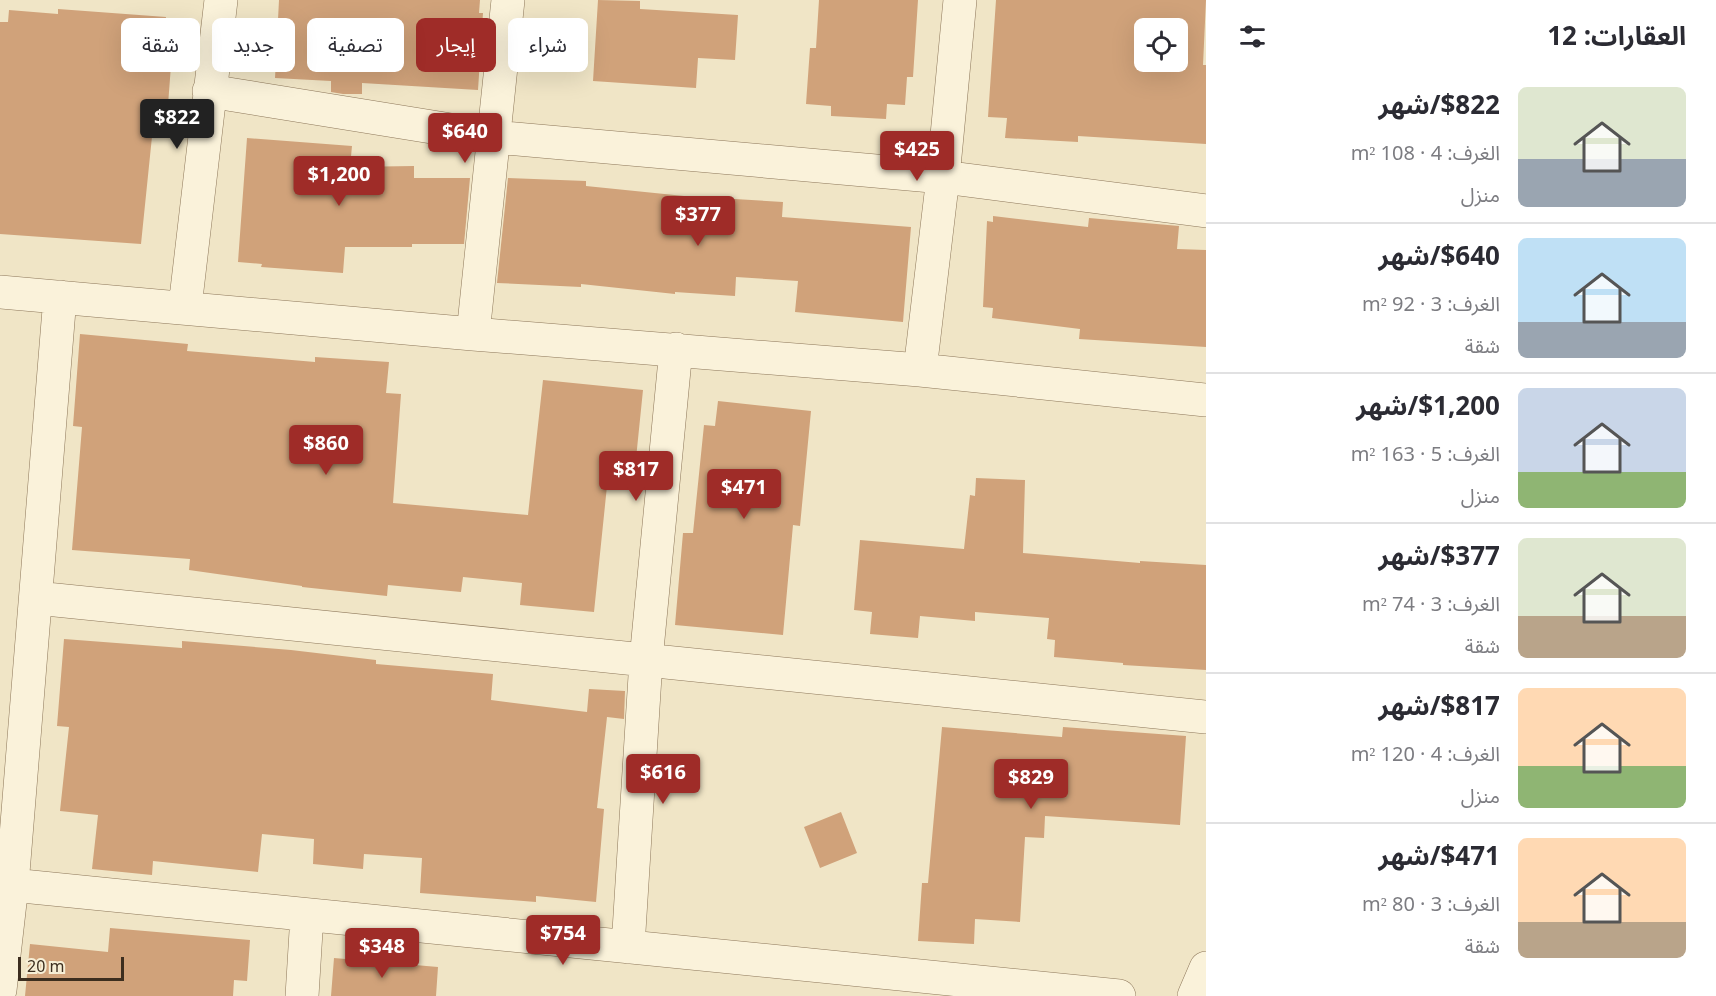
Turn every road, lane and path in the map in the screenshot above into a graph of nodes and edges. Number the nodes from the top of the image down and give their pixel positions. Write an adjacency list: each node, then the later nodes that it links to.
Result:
1 (221, 0): 4 (street)
2 (508, 0): 5 (street)
3 (960, 0): 6 (street)
4 (209, 91): 5 (street); 10 (street)
5 (494, 137): 6 (street); 11 (street)
6 (943, 177): 7 (street); 13 (street)
7 (1206, 211)
8 (0, 292): 9 (street)
9 (60, 297): 10 (street); 15 (street)
10 (185, 307): 11 (street)
11 (473, 334): 12 (street)
12 (676, 350): 13 (street); 16 (street)
13 (920, 370): 14 (street)
14 (1206, 400)
15 (36, 598): 16 (street); 18 (street)
16 (646, 660): 17 (street); 20 (street)
17 (1206, 717)
18 (12, 885): 19 (street); 22 (street)
19 (307, 915): 20 (street); 23 (street)
20 (628, 947): 24 (street)
21 (1206, 968): 25 (street)
22 (0, 990)
23 (302, 996)
24 (1119, 996)
25 (1194, 996)

